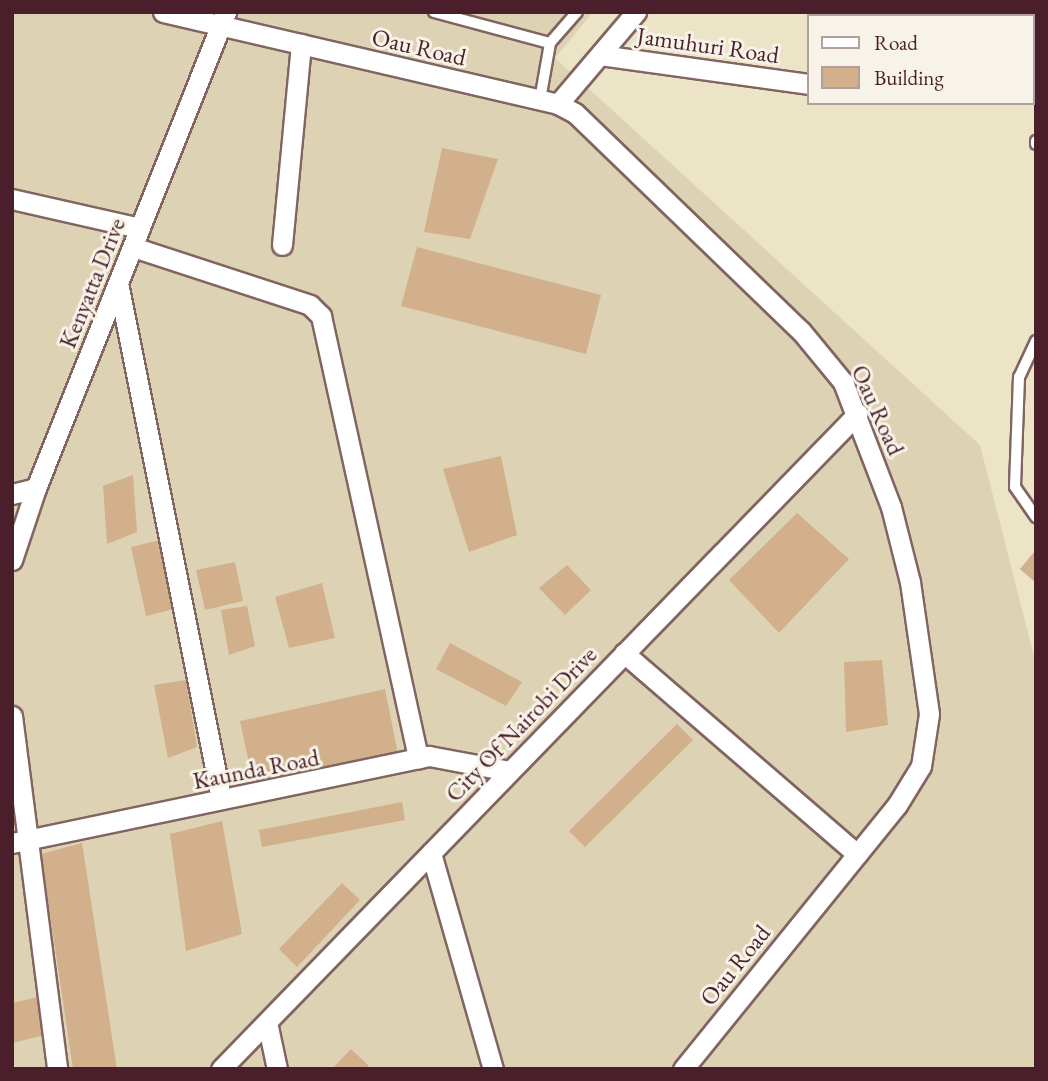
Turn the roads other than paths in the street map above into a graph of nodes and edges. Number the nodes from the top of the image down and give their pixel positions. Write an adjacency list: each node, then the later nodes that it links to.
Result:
1 (163, 12): 5 (street, Oau Road)
2 (434, 12): 6 (lane)
3 (577, 12): 6 (lane)
4 (636, 12): 8 (street, Jamuhuri Road)
5 (224, 19): 7 (street, Oau Road); 12 (street, Kenyatta Drive)
6 (550, 43): 10 (lane)
7 (301, 44): 10 (street, Oau Road); 13 (street)
8 (600, 55): 9 (street, Jamuhuri Road); 10 (street, Jamuhuri Road)
9 (806, 84)
10 (549, 102): 17 (street, Oau Road)
11 (12, 199): 12 (street)
12 (140, 228): 14 (street, Kenyatta Drive)
13 (282, 245)
14 (133, 247): 15 (street, Kenyatta Drive); 24 (street)
15 (118, 283): 18 (street, Kenyatta Drive); 26 (street)
16 (1035, 343): 20 (lane)
17 (858, 413): 22 (street, City Of Nairobi Drive); 29 (street, Oau Road)
18 (36, 488): 19 (street); 21 (street, Kenyatta Drive)
19 (12, 494)
20 (1036, 517)
21 (12, 560)
22 (624, 653): 25 (street, City Of Nairobi Drive); 29 (street)
23 (12, 716): 27 (street)
24 (418, 759): 25 (street, Kaunda Road); 26 (street, Kaunda Road)
25 (509, 771): 28 (street, City Of Nairobi Drive)
26 (221, 798): 27 (street, Kaunda Road)
27 (21, 841): 31 (street)
28 (431, 853): 30 (street, City Of Nairobi Drive); 34 (street)
29 (858, 854): 35 (street, Oau Road)
30 (267, 1022): 32 (street, City Of Nairobi Drive); 33 (street)
31 (57, 1069)
32 (221, 1069)
33 (277, 1069)
34 (493, 1069)
35 (683, 1069)

